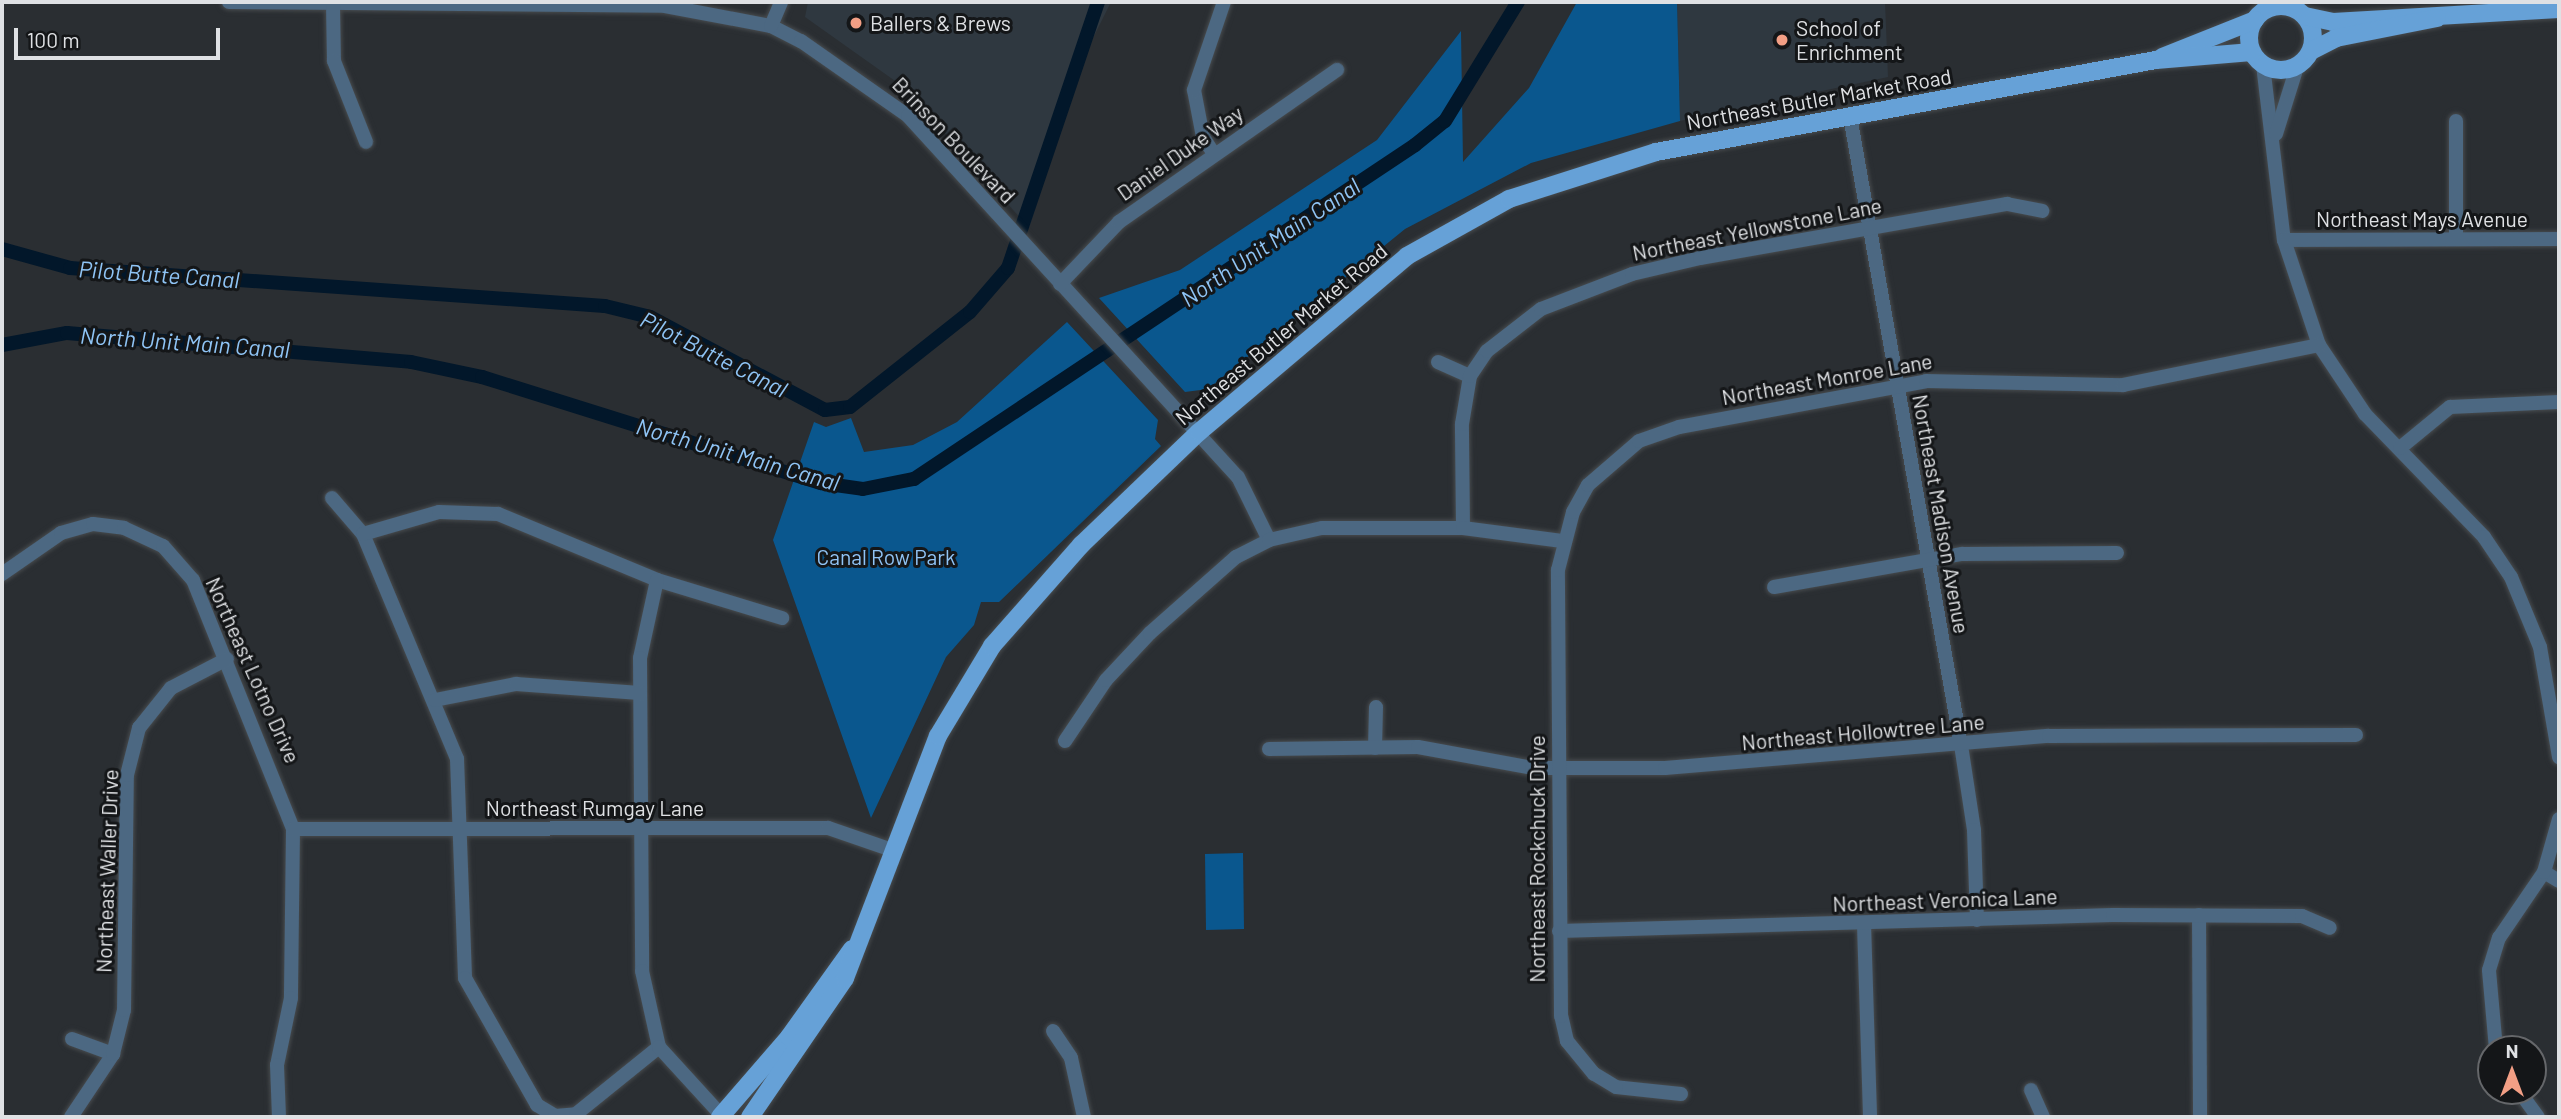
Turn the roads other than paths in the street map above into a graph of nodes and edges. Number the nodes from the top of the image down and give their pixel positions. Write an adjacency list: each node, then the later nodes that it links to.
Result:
1 (229, 2): 4 (street, Brinson Boulevard)
2 (781, 2): 9 (street)
3 (1224, 2): 19 (street)
4 (333, 5): 9 (street, Brinson Boulevard); 18 (street)
5 (2298, 9): 7 (main road); 8 (main road); 10 (main road)
6 (2559, 9): 8 (main road)
7 (2262, 11): 11 (main road); 12 (main road, Northeast Butler Market Road)
8 (2441, 17): 10 (main road)
9 (771, 26): 25 (street, Brinson Boulevard)
10 (2311, 51): 13 (main road)
11 (2258, 59): 12 (main road, Northeast Butler Market Road); 13 (main road); 17 (street)
12 (2156, 60): 15 (main road, Northeast Butler Market Road)
13 (2297, 67): 17 (street)
14 (1337, 70): 19 (street, Daniel Duke Way)
15 (1850, 116): 21 (street, Northeast Madison Avenue); 31 (main road, Northeast Butler Market Road)
16 (2456, 121): 22 (street)
17 (2276, 135): 24 (street)
18 (366, 142)
19 (1214, 154): 25 (street, Daniel Duke Way)
20 (2042, 211): 21 (street, Northeast Yellowstone Lane)
21 (1869, 229): 28 (street, Northeast Yellowstone Lane); 29 (street, Northeast Madison Avenue)
22 (2456, 239): 23 (street, Northeast Mays Avenue); 24 (street, Northeast Mays Avenue)
23 (2559, 239)
24 (2284, 240): 26 (street)
25 (1060, 284): 31 (street, Brinson Boulevard)
26 (2319, 345): 29 (street, Northeast Monroe Lane); 32 (street)
27 (1438, 362): 28 (street)
28 (1470, 376): 34 (street)
29 (1898, 387): 37 (street, Northeast Monroe Lane); 39 (street, Northeast Madison Avenue)
30 (2559, 402): 32 (street)
31 (1199, 432): 36 (street, Brinson Boulevard); 60 (main road, Northeast Butler Market Road)
32 (2400, 448): 52 (street)
33 (332, 498): 35 (street)
34 (1463, 528): 36 (street); 37 (street)
35 (363, 534): 41 (street); 46 (street)
36 (1269, 540): 49 (street)
37 (1562, 541): 55 (street, Northeast Rockchuck Drive)
38 (2118, 553): 39 (street)
39 (1927, 560): 42 (street); 50 (street, Northeast Madison Avenue)
40 (2, 573): 44 (street, Northeast Lotno Drive)
41 (657, 580): 43 (street); 45 (street)
42 (1774, 587)
43 (782, 618)
44 (227, 659): 57 (street, Northeast Lotno Drive); 73 (street, Northeast Waller Drive)
45 (640, 693): 46 (street); 58 (street)
46 (435, 699): 59 (street)
47 (1376, 707): 51 (street)
48 (2356, 735): 50 (street, Northeast Hollowtree Lane)
49 (1065, 741)
50 (1961, 745): 55 (street, Northeast Hollowtree Lane); 64 (street, Northeast Madison Avenue)
51 (1375, 748): 53 (street, Northeast Hollowtree Lane); 55 (street, Northeast Hollowtree Lane)
52 (2559, 748): 54 (street)
53 (1269, 749)
54 (2559, 757)
55 (1558, 769): 67 (street, Northeast Rockchuck Drive)
56 (2559, 819): 61 (street)
57 (293, 829): 59 (street, Northeast Rumgay Lane); 77 (street)
58 (642, 829): 59 (street, Northeast Rumgay Lane); 60 (street, Northeast Rumgay Lane); 72 (street)
59 (460, 830): 72 (street)
60 (892, 849): 68 (main road, Northeast Butler Market Road)
61 (2544, 872): 62 (street); 70 (street)
62 (2559, 881)
63 (2199, 915): 64 (street, Northeast Veronica Lane); 66 (street, Northeast Veronica Lane); 83 (street)
64 (1977, 920): 65 (street, Northeast Veronica Lane)
65 (1864, 924): 67 (street, Northeast Veronica Lane); 81 (street)
66 (2330, 928)
67 (1559, 931): 75 (street, Northeast Rockchuck Drive)
68 (852, 949): 78 (main road, Northeast Butler Market Road); 79 (main road, Northeast Butler Market Road)
69 (1053, 1031): 80 (street)
70 (2495, 1035)
71 (72, 1039): 73 (street)
72 (659, 1047): 78 (street)
73 (113, 1054): 76 (street, Northeast Waller Drive)
74 (2031, 1090): 82 (street)
75 (1681, 1094)
76 (71, 1117)
77 (279, 1117)
78 (725, 1117)
79 (750, 1117)
80 (1084, 1117)
81 (1870, 1117)
82 (2043, 1117)
83 (2200, 1117)

